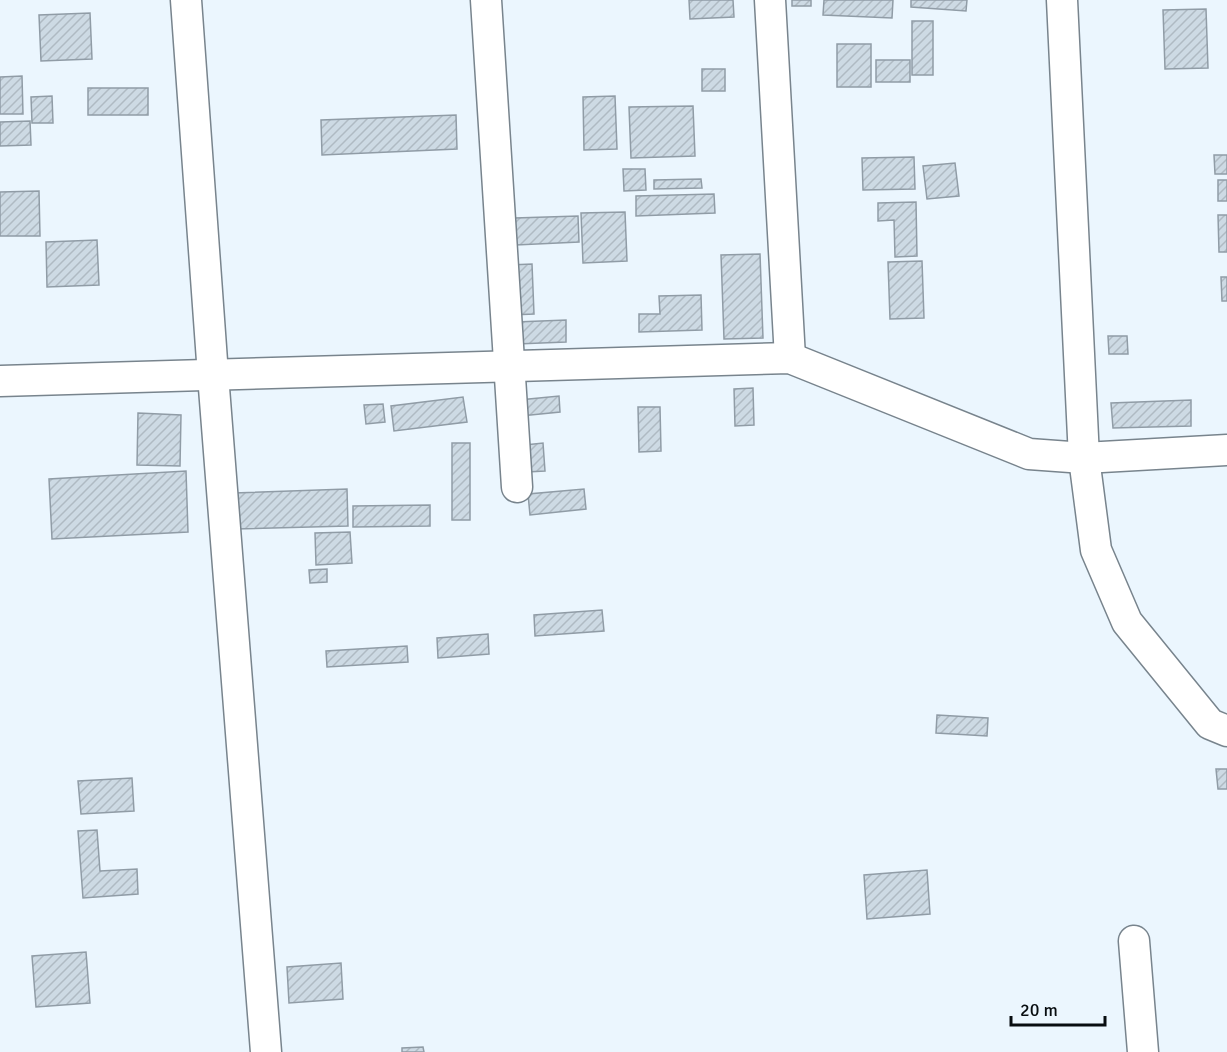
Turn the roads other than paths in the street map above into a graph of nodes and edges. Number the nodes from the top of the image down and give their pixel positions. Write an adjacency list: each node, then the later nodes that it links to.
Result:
1 (186, 0): 7 (street)
2 (486, 0): 6 (street)
3 (770, 0): 5 (street)
4 (1062, 0): 10 (street)
5 (789, 358): 6 (street); 10 (street)
6 (509, 366): 7 (street); 11 (street)
7 (213, 375): 8 (street); 14 (street)
8 (0, 381)
9 (1227, 450): 10 (street)
10 (1084, 458): 12 (street)
11 (517, 487)
12 (1227, 731)
13 (1134, 941): 15 (street)
14 (266, 1052)
15 (1143, 1052)

